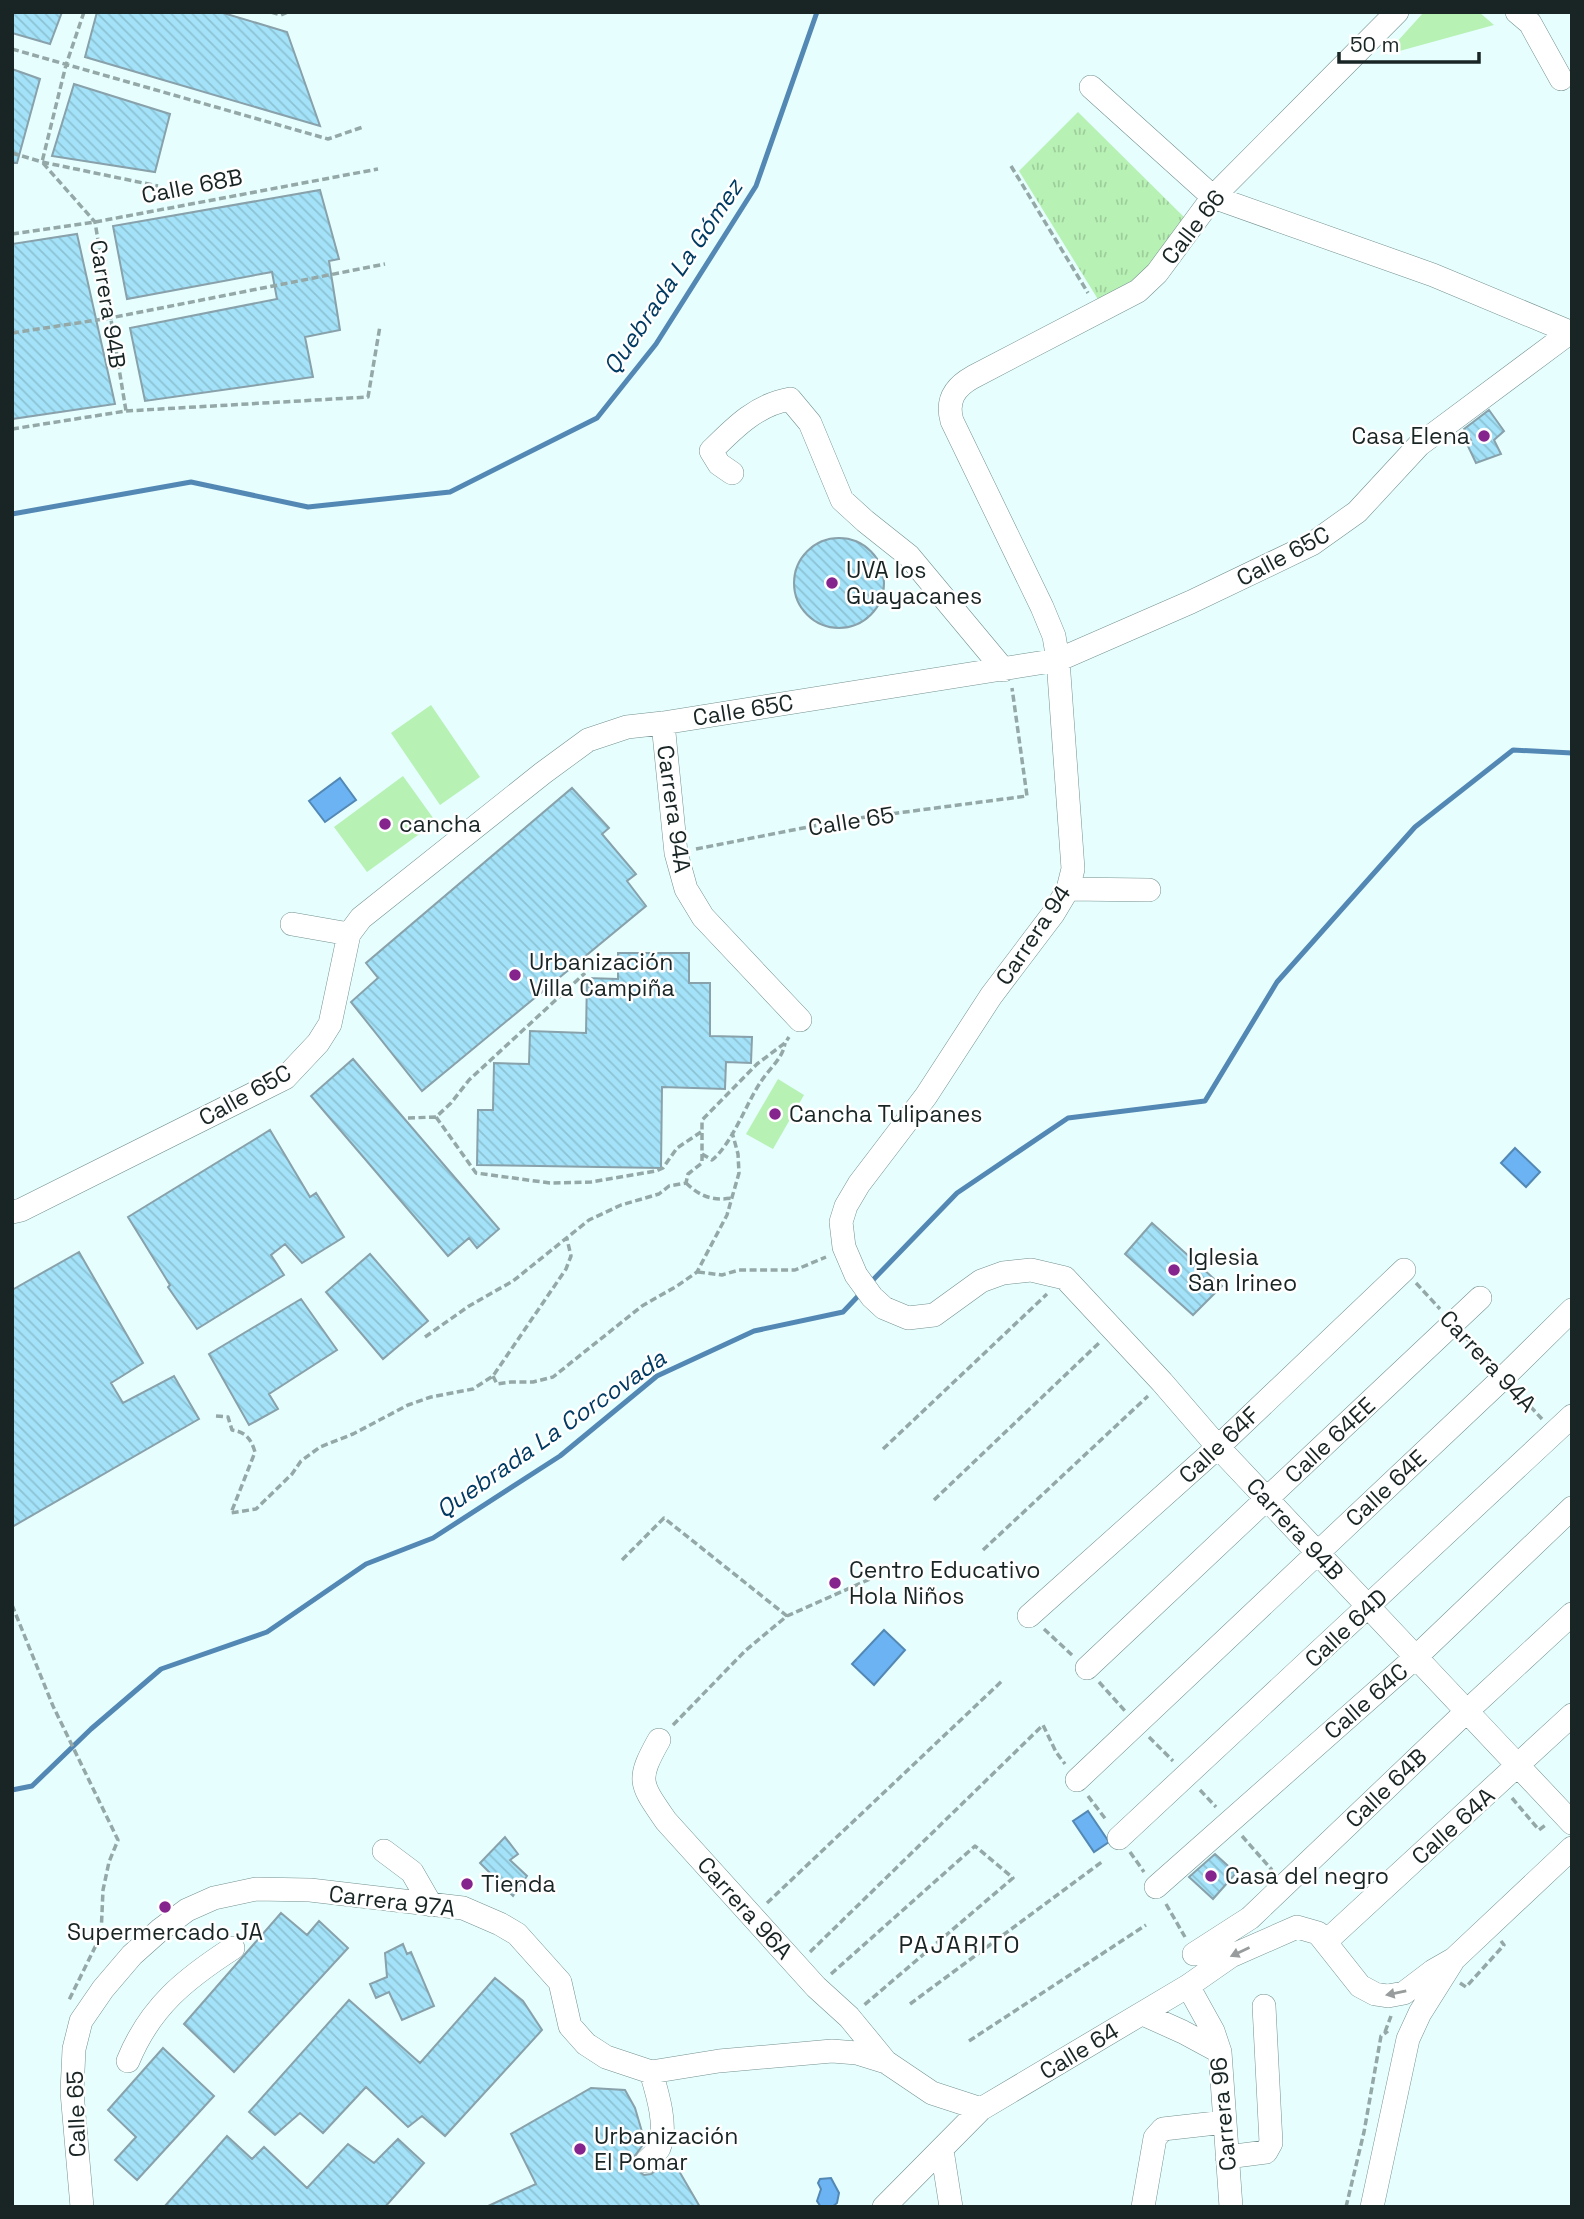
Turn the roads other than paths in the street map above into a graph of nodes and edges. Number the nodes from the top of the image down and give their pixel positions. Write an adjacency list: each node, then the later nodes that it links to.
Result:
1 (1517, 12): 3 (street)
2 (1395, 13): 5 (street, Calle 66)
3 (1561, 79)
4 (1090, 87): 5 (street)
5 (1213, 197): 6 (street, Calle 65C); 7 (street, Calle 66)
6 (1571, 332): 9 (street, Calle 65C)
7 (954, 392): 9 (street, Carrera 94)
8 (732, 473): 10 (street)
9 (1058, 660): 10 (street, Calle 65C); 12 (street, Carrera 94)
10 (1006, 669): 11 (street, Calle 65C)
11 (663, 723): 15 (street, Calle 65C); 16 (street, Carrera 94A)
12 (1068, 889): 13 (street); 19 (street, Carrera 94)
13 (1149, 890)
14 (292, 924): 15 (street)
15 (349, 934): 17 (street, Calle 65C)
16 (800, 1020)
17 (12, 1212)
18 (1404, 1270): 23 (street, Calle 64F)
19 (1003, 1273): 23 (street, Carrera 94B)
20 (1480, 1298): 24 (street, Calle 64EE)
21 (1572, 1310): 26 (street, Calle 64E)
22 (1572, 1416): 27 (street, Calle 64D)
23 (1218, 1447): 24 (street, Carrera 94B); 29 (street, Calle 64F)
24 (1267, 1499): 26 (street, Carrera 94B); 31 (street, Calle 64EE)
25 (1572, 1508): 30 (street, Calle 64C)
26 (1318, 1553): 27 (street, Carrera 94B); 36 (street, Calle 64E)
27 (1368, 1606): 30 (street, Carrera 94B); 38 (street, Calle 64D)
28 (1572, 1614): 32 (street, Calle 64B)
29 (1029, 1616)
30 (1416, 1657): 32 (street, Carrera 94B); 41 (street, Calle 64C)
31 (1087, 1668)
32 (1466, 1711): 35 (street, Carrera 94B); 45 (street, Calle 64B)
33 (1572, 1715): 35 (street, Calle 64A)
34 (659, 1740): 53 (street, Carrera 96A)
35 (1518, 1766): 37 (street, Carrera 94B); 43 (street, Calle 64A)
36 (1077, 1780)
37 (1561, 1825)
38 (1119, 1838)
39 (1572, 1847): 46 (street)
40 (384, 1851): 42 (street)
41 (1156, 1887)
42 (431, 1905): 50 (street, Carrera 97A); 54 (street, Carrera 97A)
43 (1333, 1935)
44 (233, 1948): 52 (street)
45 (1194, 1954)
46 (1454, 1959): 47 (street, Calle 64, one-way to 47); 65 (street)
47 (1188, 1986): 49 (street, Calle 64); 51 (street, Carrera 96)
48 (1264, 2006): 58 (street)
49 (1143, 2014): 51 (street); 55 (street, Calle 64)
50 (81, 2021): 60 (street, Calle 65)
51 (1220, 2052): 56 (street, Carrera 96)
52 (128, 2061)
53 (887, 2062): 54 (street, Carrera 97A); 55 (street)
54 (651, 2072): 59 (street)
55 (981, 2109): 57 (street, Calle 64)
56 (1225, 2122): 58 (street, Carrera 96); 63 (street)
57 (943, 2150): 61 (street, Calle 64); 62 (street)
58 (1227, 2157): 64 (street, Carrera 96)
59 (647, 2161)
60 (82, 2207)
61 (884, 2207)
62 (951, 2207)
63 (1143, 2207)
64 (1231, 2207)
65 (1372, 2207)

